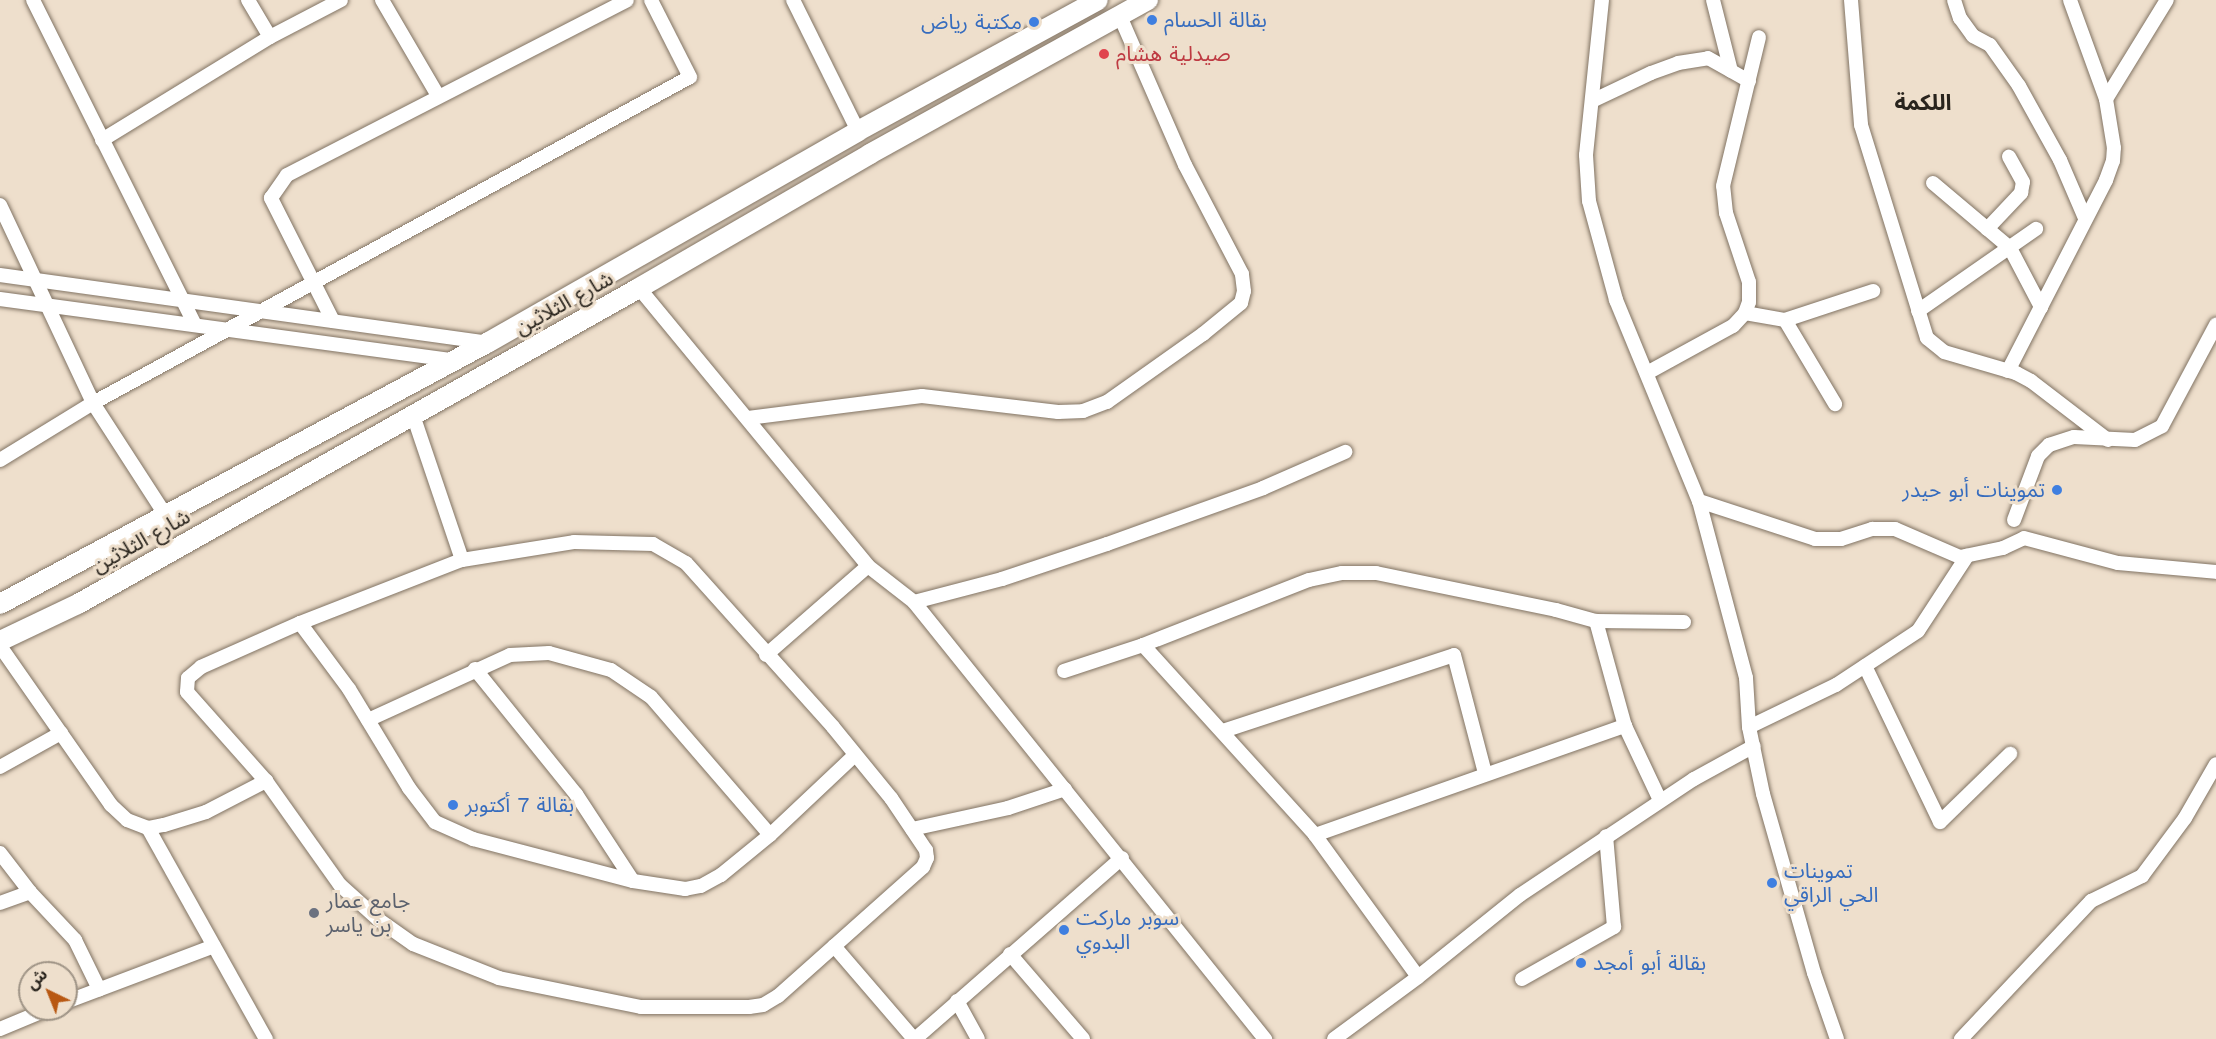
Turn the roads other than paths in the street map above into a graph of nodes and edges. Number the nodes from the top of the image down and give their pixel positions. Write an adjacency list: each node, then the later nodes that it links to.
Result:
1 (33, 0): 25 (street)
2 (248, 0): 17 (street)
3 (341, 0): 17 (street)
4 (382, 0): 21 (street)
5 (627, 0): 21 (street)
6 (651, 0): 37 (street)
7 (793, 0): 24 (street)
8 (1098, 0): 24 (street, شارع الثلاثين)
9 (1148, 0): 16 (street, شارع الثلاثين)
10 (1602, 0): 23 (street)
11 (1713, 0): 19 (street)
12 (1851, 0): 45 (street)
13 (1954, 0): 30 (street)
14 (2070, 0): 22 (street)
15 (2167, 0): 22 (street)
16 (1120, 16): 26 (street, شارع الثلاثين); 59 (street)
17 (270, 37): 25 (street)
18 (1759, 37): 20 (street)
19 (1731, 70): 20 (street); 23 (street)
20 (1749, 81): 46 (street)
21 (438, 96): 37 (street)
22 (2106, 99): 30 (street)
23 (1592, 101): 55 (street)
24 (858, 131): 26 (street); 34 (street, شارع الثلاثين)
25 (102, 140): 41 (street)
26 (870, 154): 38 (street, شارع الثلاثين)
27 (2008, 157): 31 (street)
28 (1933, 183): 31 (street)
29 (0, 205): 36 (street)
30 (2085, 218): 43 (street)
31 (1987, 229): 33 (street)
32 (2036, 230): 33 (street)
33 (2010, 248): 43 (street); 45 (street)
34 (628, 264): 38 (street); 52 (street, شارع الثلاثين)
35 (0, 274): 36 (street)
36 (36, 279): 41 (street); 42 (street)
37 (312, 284): 44 (street); 48 (street)
38 (639, 288): 58 (street, شارع الثلاثين); 59 (street)
39 (1873, 291): 47 (street)
40 (0, 298): 42 (street)
41 (182, 300): 44 (street); 49 (street)
42 (48, 305): 49 (street); 56 (street)
43 (2041, 307): 54 (street)
44 (262, 311): 48 (street); 51 (street)
45 (1918, 311): 54 (street)
46 (1745, 313): 47 (street); 55 (street)
47 (1785, 320): 57 (street)
48 (333, 321): 52 (street)
49 (195, 325): 51 (street)
50 (2216, 325): 60 (street)
51 (228, 330): 53 (street); 56 (street)
52 (487, 343): 53 (street, شارع الثلاثين)
53 (454, 360): 64 (street, شارع الثلاثين)
54 (2008, 371): 60 (street)
55 (1647, 373): 63 (street)
56 (93, 403): 62 (street); 64 (street)
57 (1835, 404)
58 (413, 415): 67 (street); 75 (street, شارع الثلاثين)
59 (748, 418): 68 (street)
60 (2108, 440): 65 (street)
61 (1345, 452): 70 (street)
62 (0, 460)
63 (1699, 501): 66 (street); 84 (street)
64 (166, 516): 71 (street, شارع الثلاثين)
65 (2014, 520)
66 (1967, 556): 69 (street); 79 (street)
67 (462, 560): 74 (street); 78 (street)
68 (868, 566): 70 (street); 78 (street)
69 (2216, 572)
70 (914, 602): 94 (street)
71 (0, 604)
72 (1596, 621): 73 (street); 76 (street); 83 (street)
73 (1684, 622)
74 (300, 623): 82 (street); 93 (street)
75 (0, 641)
76 (1143, 645): 81 (street); 85 (street)
77 (0, 646): 86 (street)
78 (766, 655): 89 (street)
79 (1864, 666): 84 (street); 88 (street)
80 (475, 669): 82 (street); 98 (street); 103 (street)
81 (1064, 671)
82 (368, 720): 103 (street)
83 (1625, 726): 92 (street); 95 (street)
84 (1749, 727): 87 (street)
85 (1223, 731): 92 (street); 99 (street)
86 (61, 734): 91 (street); 96 (street)
87 (1754, 746): 95 (street); 122 (street)
88 (2010, 754)
89 (855, 755): 97 (street); 98 (street)
90 (2216, 764): 123 (street)
91 (0, 767)
92 (1485, 774): 99 (street)
93 (266, 781): 96 (street); 107 (street)
94 (1065, 789): 97 (street); 102 (street)
95 (1660, 800): 100 (street)
96 (148, 828): 106 (street)
97 (912, 830): 107 (street)
98 (770, 835): 103 (street)
99 (1315, 835): 109 (street)
100 (1606, 836): 109 (street); 110 (street)
101 (0, 853): 104 (street)
102 (1122, 858): 108 (street); 120 (street)
103 (633, 881)
104 (30, 892): 105 (street); 111 (street)
105 (0, 903)
106 (214, 946): 111 (street); 116 (street)
107 (834, 946): 117 (street)
108 (1010, 954): 113 (street); 119 (street)
109 (1418, 977): 121 (street)
110 (1522, 979)
111 (99, 989): 112 (street)
112 (78, 997)
113 (957, 1001): 117 (street); 118 (street)
114 (19, 1021): 115 (street)
115 (0, 1029)
116 (266, 1039)
117 (914, 1039)
118 (978, 1039)
119 (1083, 1039)
120 (1265, 1039)
121 (1334, 1039)
122 (1838, 1039)
123 (1961, 1039)

